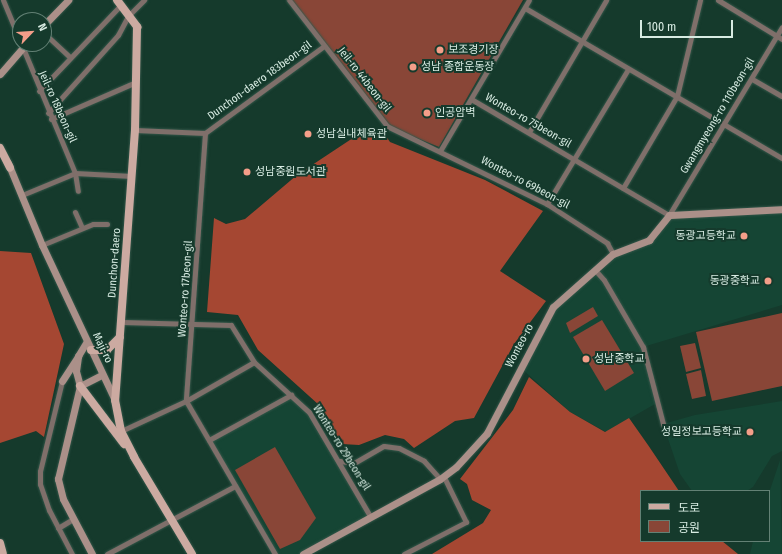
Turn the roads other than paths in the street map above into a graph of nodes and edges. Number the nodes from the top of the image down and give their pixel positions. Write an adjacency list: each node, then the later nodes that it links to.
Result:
1 (3, 0): 13 (street, Jeil-ro 18beon-gil)
2 (68, 0): 12 (main road)
3 (144, 0): 11 (street)
4 (289, 0): 18 (street, Jeil-ro 44beon-gil)
5 (528, 0): 10 (street)
6 (606, 0): 17 (street)
7 (700, 0): 27 (street)
8 (718, 0): 15 (street)
9 (119, 3): 11 (main road, Dunchon-daero); 21 (street)
10 (525, 8): 17 (street); 29 (street)
11 (128, 16): 25 (main road, Dunchon-daero); 30 (street)
12 (52, 17)
13 (12, 20)
14 (782, 27): 15 (street, Gwangmyeong-ro 110beon-gil)
15 (780, 37): 24 (street, Gwangmyeong-ro 110beon-gil)
16 (52, 40): 21 (street)
17 (582, 40): 22 (street); 34 (street)
18 (324, 46): 35 (street, Dunchon-daero 183beon-gil); 38 (street, Jeil-ro 44beon-gil)
19 (20, 52): 23 (main road)
20 (26, 52): 26 (street, Jeil-ro 18beon-gil)
21 (70, 57): 26 (street)
22 (628, 69): 27 (street); 40 (street, Wonteo-ro 75beon-gil)
23 (0, 74)
24 (752, 78): 28 (street); 32 (street, Gwangmyeong-ro 110beon-gil)
25 (136, 82): 31 (street); 33 (main road, Dunchon-daero)
26 (39, 91): 30 (street, Jeil-ro 18beon-gil)
27 (677, 96): 32 (street); 44 (street)
28 (782, 96)
29 (471, 99): 34 (street, Wonteo-ro 75beon-gil); 38 (street)
30 (48, 113): 31 (street, Jeil-ro 18beon-gil)
31 (51, 119): 42 (street, Jeil-ro 18beon-gil)
32 (726, 126): 39 (street); 50 (street, Gwangmyeong-ro 110beon-gil)
33 (135, 130): 35 (street, Dunchon-daero 183beon-gil); 43 (main road, Dunchon-daero)
34 (529, 132): 40 (street, Wonteo-ro 75beon-gil)
35 (205, 133): 57 (street, Wonteo-ro 17beon-gil)
36 (0, 144): 41 (main road, Maji-ro)
37 (0, 148): 41 (main road)
38 (440, 151): 47 (street, Wonteo-ro 69beon-gil)
39 (782, 158)
40 (576, 159): 44 (street, Wonteo-ro 75beon-gil); 47 (street, Wonteo-ro 75beon-gil)
41 (10, 168): 46 (main road, Maji-ro)
42 (75, 173): 43 (street); 45 (street, Jeil-ro 18beon-gil); 46 (street)
43 (132, 176): 56 (main road, Dunchon-daero)
44 (623, 188): 50 (street, Wonteo-ro 75beon-gil)
45 (78, 191)
46 (22, 195): 53 (main road, Maji-ro)
47 (547, 204): 54 (street, Wonteo-ro 69beon-gil)
48 (782, 209): 50 (main road)
49 (74, 212): 52 (street)
50 (669, 215): 54 (main road, Wonteo-ro)
51 (107, 224): 52 (street)
52 (82, 228): 53 (street)
53 (42, 245): 59 (main road, Maji-ro)
54 (613, 254): 55 (main road, Wonteo-ro)
55 (595, 270): 69 (street); 74 (main road, Wonteo-ro)
56 (122, 322): 57 (street); 58 (main road, Dunchon-daero)
57 (194, 325): 62 (street, Wonteo-ro 29beon-gil); 68 (street, Wonteo-ro 17beon-gil)
58 (120, 337): 60 (main road); 67 (main road, Dunchon-daero)
59 (87, 341): 60 (main road, Maji-ro); 61 (main road)
60 (91, 350): 63 (main road, Maji-ro)
61 (78, 356): 64 (main road); 65 (main road)
62 (254, 362): 66 (street, Wonteo-ro 29beon-gil); 68 (street)
63 (102, 375): 65 (main road, Maji-ro); 67 (main road)
64 (62, 381): 65 (main road); 79 (street)
65 (80, 386): 72 (main road); 77 (main road)
66 (291, 395): 71 (street); 73 (street, Wonteo-ro 29beon-gil)
67 (115, 400): 70 (main road, Dunchon-daero)
68 (186, 401): 70 (street); 71 (street)
69 (663, 424)
70 (122, 431): 72 (main road, Dunchon-daero)
71 (209, 440): 75 (street)
72 (134, 456): 78 (main road, Dunchon-daero)
73 (340, 461): 74 (street); 76 (street, Wonteo-ro 29beon-gil)
74 (442, 478): 76 (main road, Wonteo-ro); 88 (street)
75 (235, 486): 78 (street); 86 (street)
76 (370, 516): 87 (main road, Wonteo-ro)
77 (73, 519): 79 (street); 83 (main road)
78 (171, 519): 84 (street); 85 (main road, Dunchon-daero)
79 (58, 528): 82 (street)
80 (0, 543): 81 (main road)
81 (3, 554)
82 (72, 554)
83 (92, 554)
84 (107, 554)
85 (192, 554)
86 (275, 554)
87 (303, 554)
88 (404, 554)

